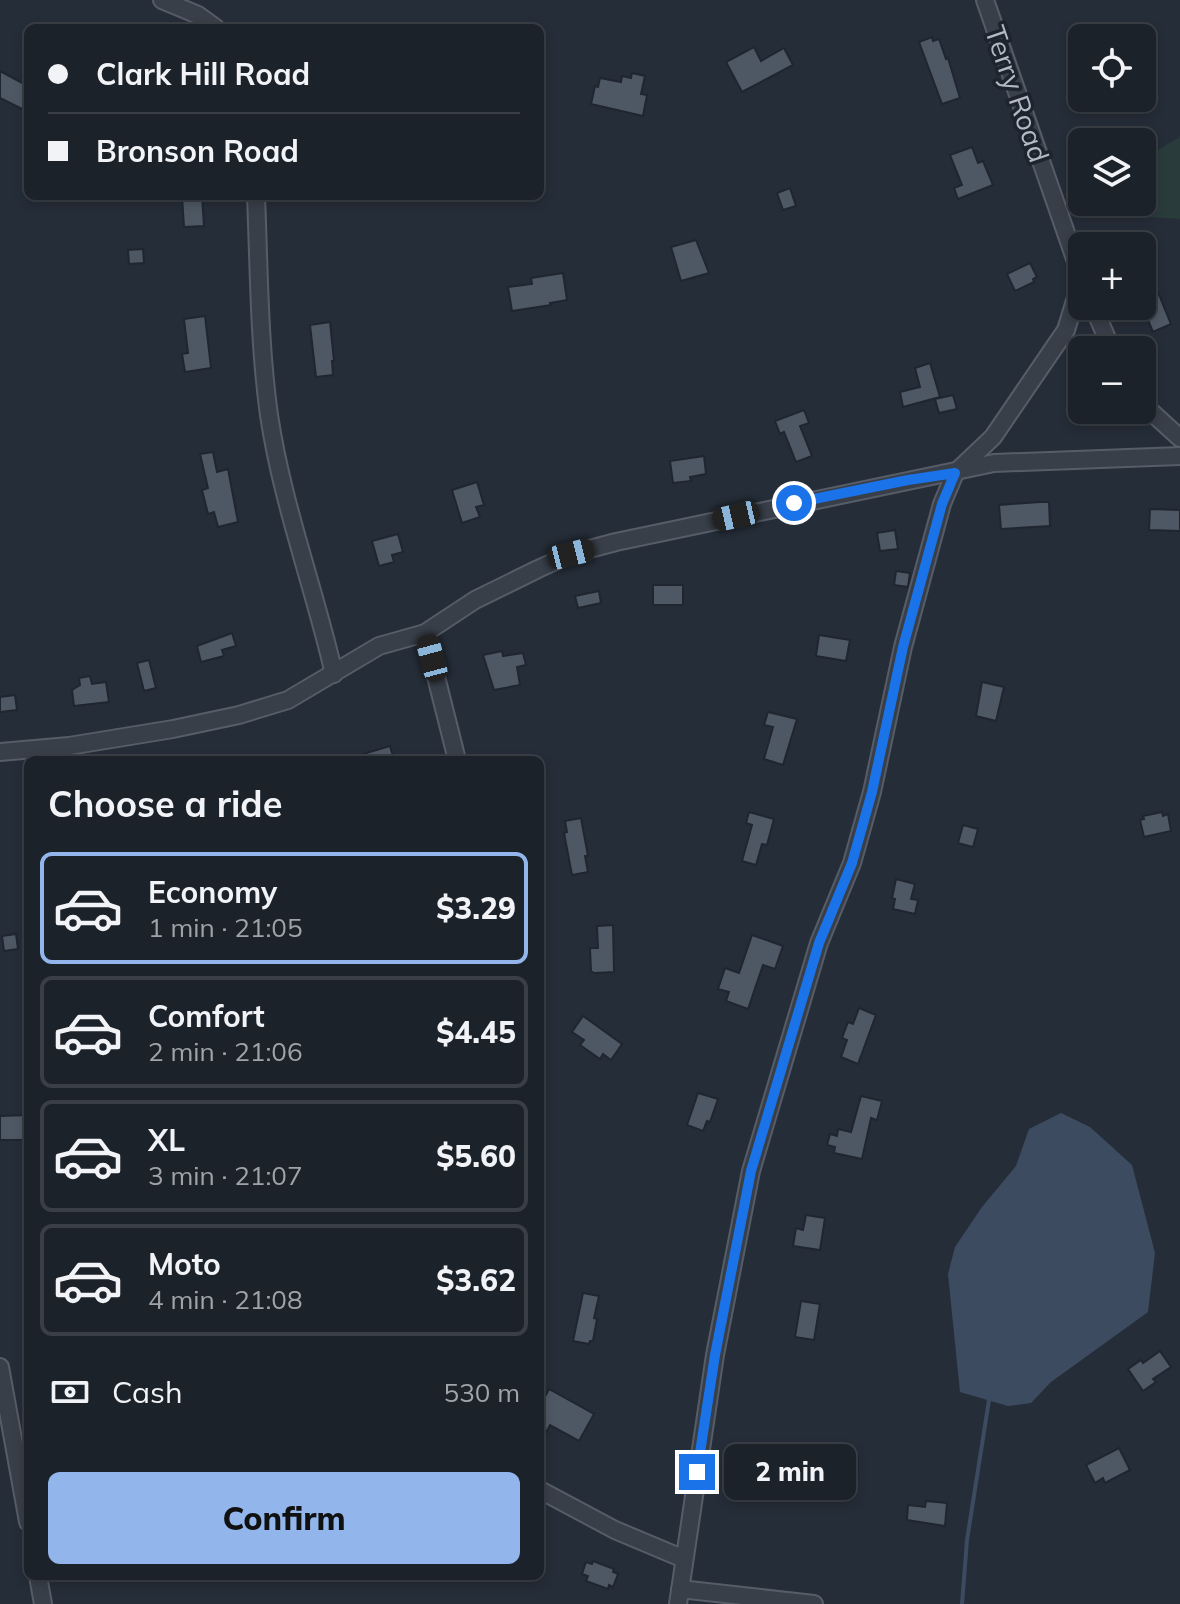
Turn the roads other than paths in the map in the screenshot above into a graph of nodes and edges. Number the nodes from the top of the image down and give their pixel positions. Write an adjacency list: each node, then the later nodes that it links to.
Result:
1 (162, 0): 3 (street)
2 (985, 0): 5 (street, Terry Road)
3 (210, 24)
4 (256, 200): 12 (street)
5 (1068, 238)
6 (1069, 320): 10 (street)
7 (1156, 416): 8 (street)
8 (1180, 438)
9 (1180, 456): 10 (street)
10 (955, 473): 11 (street); 18 (street)
11 (425, 633): 12 (street); 14 (street)
12 (334, 674): 13 (street)
13 (0, 752)
14 (456, 756)
15 (0, 1367): 17 (street)
16 (544, 1492): 18 (street)
17 (24, 1500)
18 (684, 1559): 20 (street)
19 (39, 1580): 21 (street)
20 (679, 1596): 22 (street)
21 (43, 1604)
22 (814, 1604)

